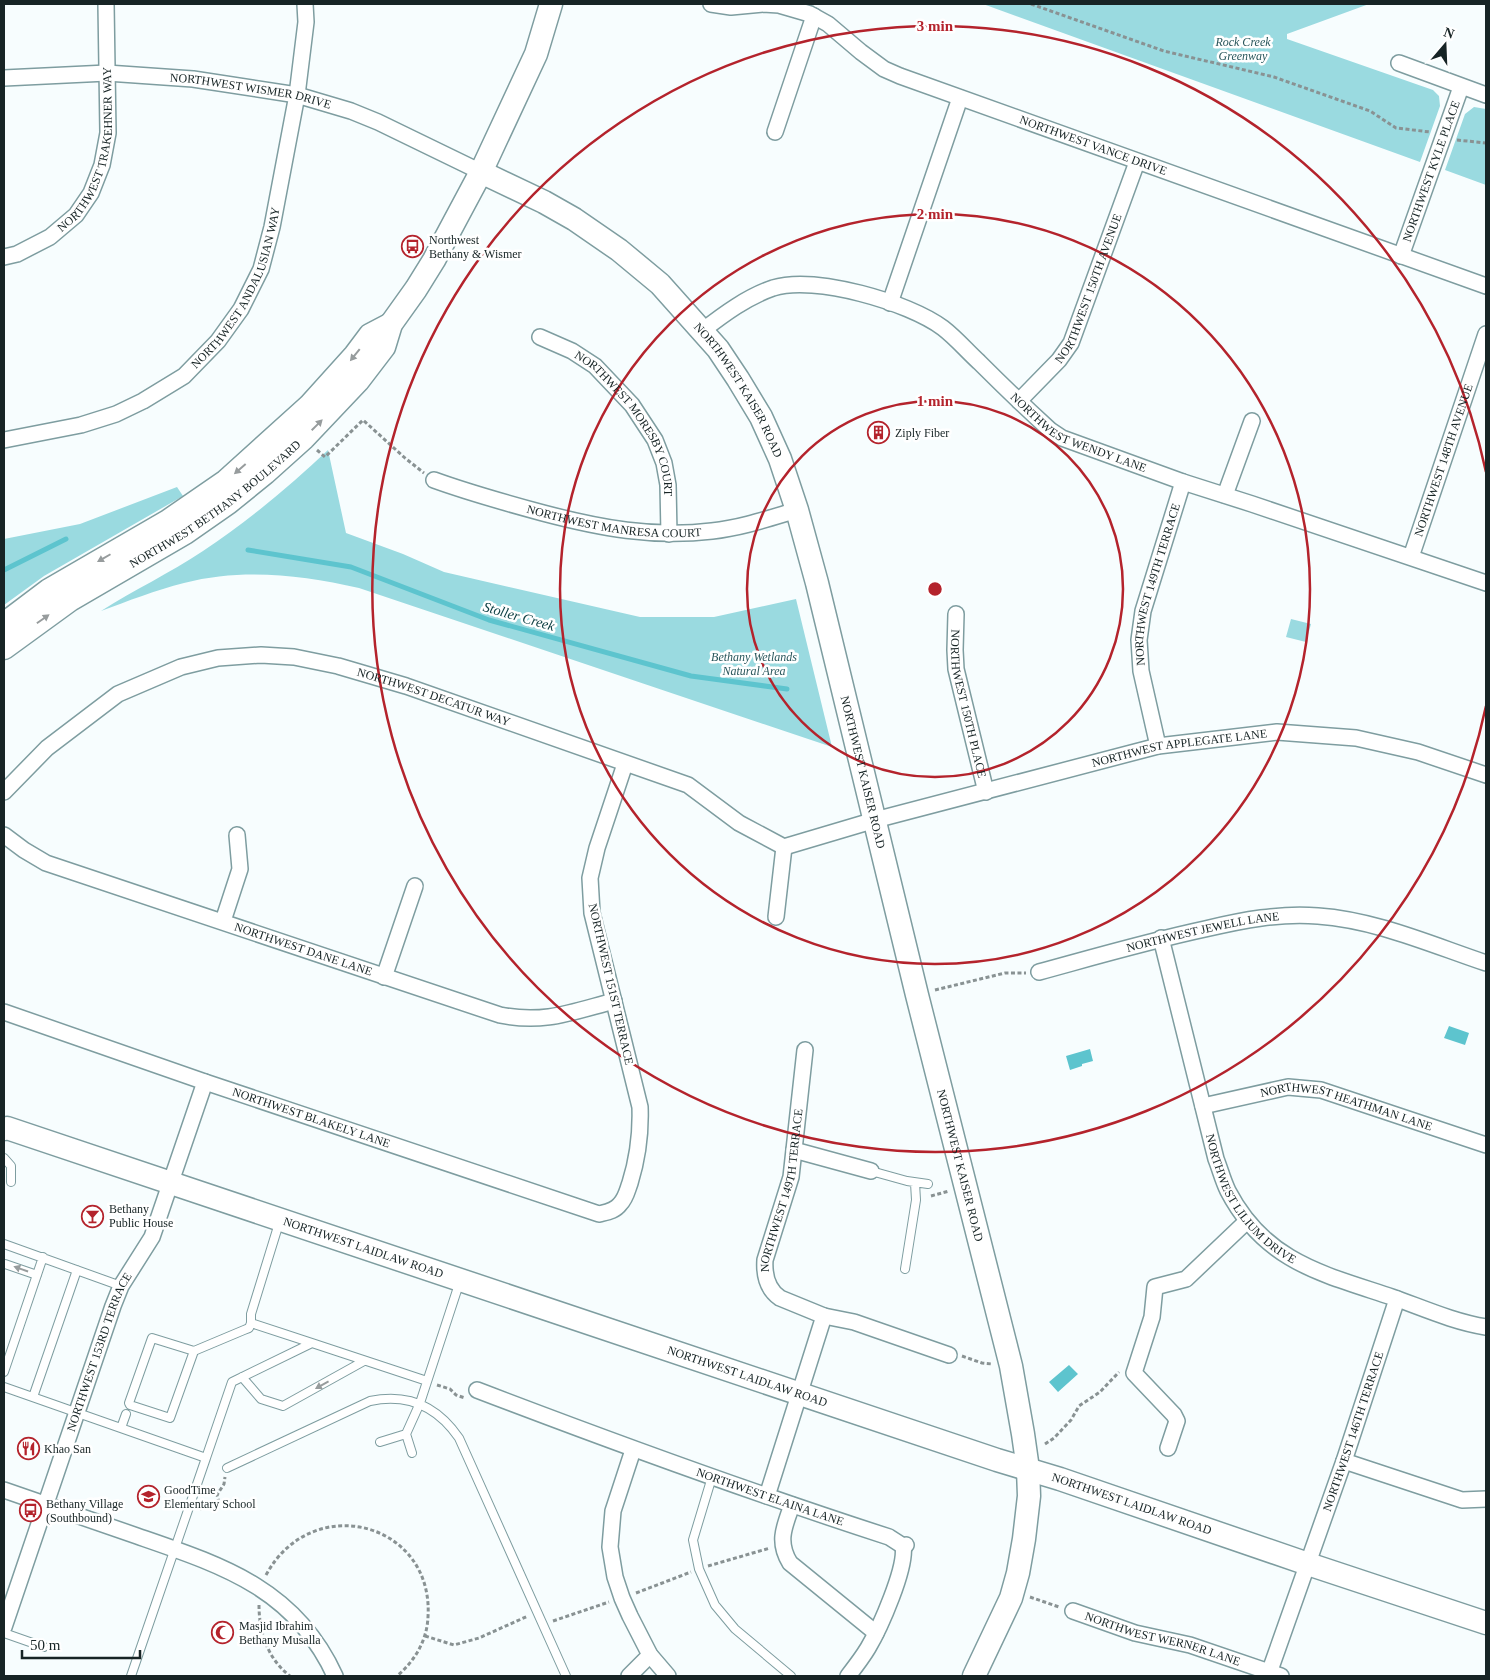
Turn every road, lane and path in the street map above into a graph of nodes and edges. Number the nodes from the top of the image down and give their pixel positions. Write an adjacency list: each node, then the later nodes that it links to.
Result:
1 (106, 4): 8 (street, NORTHWEST TRAKEHNER WAY)
2 (306, 4): 11 (street, NORTHWEST ANDALUSIAN WAY)
3 (551, 4): 19 (main road)
4 (711, 4): 6 (street, NORTHWEST VANCE DRIVE)
5 (1031, 4): 15 (path)
6 (814, 16): 13 (street, NORTHWEST VANCE DRIVE); 14 (street)
7 (1399, 63): 10 (street, NORTHWEST KYLE PLACE)
8 (107, 73): 9 (street, NORTHWEST WISMER DRIVE); 11 (street, NORTHWEST WISMER DRIVE); 21 (street, NORTHWEST TRAKEHNER WAY)
9 (4, 78)
10 (1462, 87): 12 (street, NORTHWEST KYLE PLACE); 20 (street, NORTHWEST KYLE PLACE)
11 (297, 95): 19 (street, NORTHWEST WISMER DRIVE); 31 (street, NORTHWEST ANDALUSIAN WAY)
12 (1486, 95)
13 (960, 98): 18 (street, NORTHWEST VANCE DRIVE); 23 (street)
14 (775, 132)
15 (1434, 133)
16 (1454, 140): 17 (path)
17 (1486, 143)
18 (1137, 162): 20 (street, NORTHWEST VANCE DRIVE); 28 (street, NORTHWEST 150TH AVENUE)
19 (481, 172): 24 (main road, NORTHWEST BETHANY BOULEVARD); 25 (main road, NORTHWEST KAISER ROAD)
20 (1401, 256): 22 (street, NORTHWEST VANCE DRIVE)
21 (4, 257)
22 (1486, 286)
23 (890, 303): 25 (street, NORTHWEST WENDY LANE); 28 (street, NORTHWEST WENDY LANE)
24 (391, 324): 30 (main road, NORTHWEST BETHANY BOULEVARD, one-way to 24); 40 (main road, NORTHWEST BETHANY BOULEVARD, one-way to 40)
25 (702, 331): 35 (main road, NORTHWEST KAISER ROAD)
26 (1486, 334): 37 (street, NORTHWEST 148TH AVENUE)
27 (540, 337): 36 (street, NORTHWEST MORESBY COURT)
28 (1019, 402): 33 (street, NORTHWEST WENDY LANE)
29 (1252, 421): 34 (street)
30 (304, 438): 32 (path); 41 (main road, NORTHWEST BETHANY BOULEVARD, one-way to 30)
31 (4, 440)
32 (434, 480): 36 (street, NORTHWEST MANRESA COURT)
33 (1183, 482): 34 (street, NORTHWEST WENDY LANE); 42 (street, NORTHWEST 149TH TERRACE)
34 (1225, 495): 37 (street, NORTHWEST WENDY LANE)
35 (797, 510): 36 (street, NORTHWEST MANRESA COURT); 47 (main road, NORTHWEST KAISER ROAD)
36 (669, 534)
37 (1410, 557): 38 (street, NORTHWEST WENDY LANE)
38 (1486, 583)
39 (956, 614): 46 (street, NORTHWEST 150TH PLACE)
40 (4, 624)
41 (4, 648)
42 (1158, 746): 44 (street, NORTHWEST APPLEGATE LANE); 46 (street, NORTHWEST APPLEGATE LANE)
43 (625, 764): 45 (street, NORTHWEST DECATUR WAY); 50 (street, NORTHWEST DECATUR WAY); 59 (street, NORTHWEST 151ST TERRACE)
44 (1486, 776)
45 (4, 792)
46 (986, 792): 47 (street, NORTHWEST APPLEGATE LANE)
47 (875, 820): 50 (street); 58 (main road, NORTHWEST KAISER ROAD)
48 (4, 835): 53 (street, NORTHWEST DANE LANE)
49 (237, 835): 53 (street)
50 (784, 847): 52 (street)
51 (415, 886): 57 (street)
52 (776, 918)
53 (222, 921): 57 (street, NORTHWEST DANE LANE)
54 (1161, 938): 55 (street, NORTHWEST JEWELL LANE); 56 (street, NORTHWEST JEWELL LANE); 63 (street, NORTHWEST LILIUM DRIVE)
55 (1486, 963)
56 (1039, 972): 58 (path)
57 (384, 977): 59 (street, NORTHWEST DANE LANE)
58 (917, 994): 73 (main road, NORTHWEST KAISER ROAD)
59 (614, 1002): 75 (street, NORTHWEST 151ST TERRACE)
60 (4, 1012): 62 (street, NORTHWEST BLAKELY LANE)
61 (804, 1050): 66 (street, NORTHWEST 149TH TERRACE)
62 (205, 1082): 70 (street, NORTHWEST 153RD TERRACE); 75 (street, NORTHWEST BLAKELY LANE)
63 (1203, 1106): 65 (street, NORTHWEST HEATHMAN LANE); 77 (street, NORTHWEST LILIUM DRIVE)
64 (5, 1126): 70 (main road, NORTHWEST LAIDLAW ROAD)
65 (1486, 1145)
66 (794, 1150): 68 (street); 87 (street, NORTHWEST 149TH TERRACE)
67 (4, 1158): 69 (lane)
68 (871, 1171): 71 (lane)
69 (11, 1182)
70 (171, 1182): 76 (main road, NORTHWEST LAIDLAW ROAD); 85 (street, NORTHWEST 153RD TERRACE)
71 (915, 1183): 72 (lane); 74 (lane)
72 (928, 1184)
73 (966, 1187): 74 (path); 94 (main road, NORTHWEST KAISER ROAD)
74 (916, 1200): 81 (lane)
75 (620, 1205)
76 (281, 1218): 84 (main road, NORTHWEST LAIDLAW ROAD); 88 (lane)
77 (1247, 1221): 86 (street, NORTHWEST LILIUM DRIVE); 95 (street)
78 (4, 1244): 79 (lane)
79 (43, 1257): 82 (lane); 83 (lane)
80 (5, 1264): 83 (lane, one-way to 80)
81 (905, 1269)
82 (77, 1270): 85 (lane); 102 (lane)
83 (37, 1275): 96 (lane)
84 (461, 1279): 98 (lane); 101 (main road, NORTHWEST LAIDLAW ROAD)
85 (121, 1286): 104 (street, NORTHWEST 153RD TERRACE)
86 (1397, 1299): 89 (street, NORTHWEST LILIUM DRIVE); 114 (street, NORTHWEST 146TH TERRACE)
87 (824, 1316): 92 (street, NORTHWEST 149TH TERRACE); 101 (street)
88 (251, 1322): 90 (lane); 91 (lane)
89 (1486, 1327)
90 (312, 1343): 93 (lane); 97 (lane)
91 (194, 1351): 91 (lane)
92 (949, 1355): 94 (path)
93 (364, 1361): 97 (lane, one-way to 97); 98 (lane)
94 (1011, 1366): 116 (main road, NORTHWEST KAISER ROAD)
95 (1134, 1369): 109 (path); 110 (street)
96 (4, 1372)
97 (242, 1377): 113 (lane)
98 (427, 1382): 100 (path); 103 (lane)
99 (4, 1388): 102 (lane)
100 (477, 1390): 111 (street, NORTHWEST ELAINA LANE)
101 (800, 1394): 116 (main road, NORTHWEST LAIDLAW ROAD); 119 (street)
102 (33, 1397): 104 (lane)
103 (420, 1403): 107 (lane); 115 (lane); 132 (lane)
104 (77, 1413): 106 (lane); 121 (street, NORTHWEST 153RD TERRACE)
105 (126, 1414): 106 (lane)
106 (121, 1428): 113 (lane)
107 (406, 1434): 108 (lane); 112 (lane)
108 (380, 1442)
109 (1045, 1444)
110 (1168, 1448)
111 (633, 1450): 117 (street, NORTHWEST ELAINA LANE); 130 (street)
112 (412, 1454)
113 (206, 1458): 123 (lane)
114 (1344, 1461): 120 (street); 126 (street, NORTHWEST 146TH TERRACE)
115 (227, 1468): 123 (path)
116 (1028, 1469): 126 (main road, NORTHWEST LAIDLAW ROAD); 129 (main road, NORTHWEST KAISER ROAD)
117 (712, 1477): 119 (street, NORTHWEST ELAINA LANE); 127 (lane)
118 (4, 1490): 121 (street)
119 (767, 1496): 122 (street, NORTHWEST ELAINA LANE)
120 (1486, 1499)
121 (45, 1504): 125 (street); 135 (street, NORTHWEST 153RD TERRACE)
122 (792, 1505): 124 (street); 137 (street, NORTHWEST ELAINA LANE)
123 (190, 1506): 125 (lane)
124 (782, 1544): 127 (path); 137 (street)
125 (175, 1549): 128 (street); 142 (lane)
126 (1308, 1564): 133 (main road, NORTHWEST LAIDLAW ROAD); 141 (street, NORTHWEST 146TH TERRACE)
127 (698, 1569): 130 (path); 149 (lane)
128 (261, 1589): 138 (path); 143 (path); 144 (street)
129 (1012, 1591): 131 (path); 151 (main road, NORTHWEST KAISER ROAD)
130 (622, 1598): 134 (path); 140 (street)
131 (1073, 1611): 141 (street, NORTHWEST WERNER LANE)
132 (536, 1612): 134 (lane); 138 (path)
133 (1486, 1623)
134 (542, 1625): 146 (lane)
135 (4, 1627)
136 (4, 1633): 139 (lane)
137 (876, 1633): 150 (street)
138 (425, 1636): 145 (path)
139 (44, 1647)
140 (650, 1655): 147 (street); 148 (street)
141 (1273, 1675)
142 (131, 1676)
143 (290, 1676)
144 (335, 1676)
145 (397, 1676)
146 (566, 1676)
147 (629, 1676)
148 (668, 1676)
149 (791, 1676)
150 (848, 1676)
151 (974, 1676)

